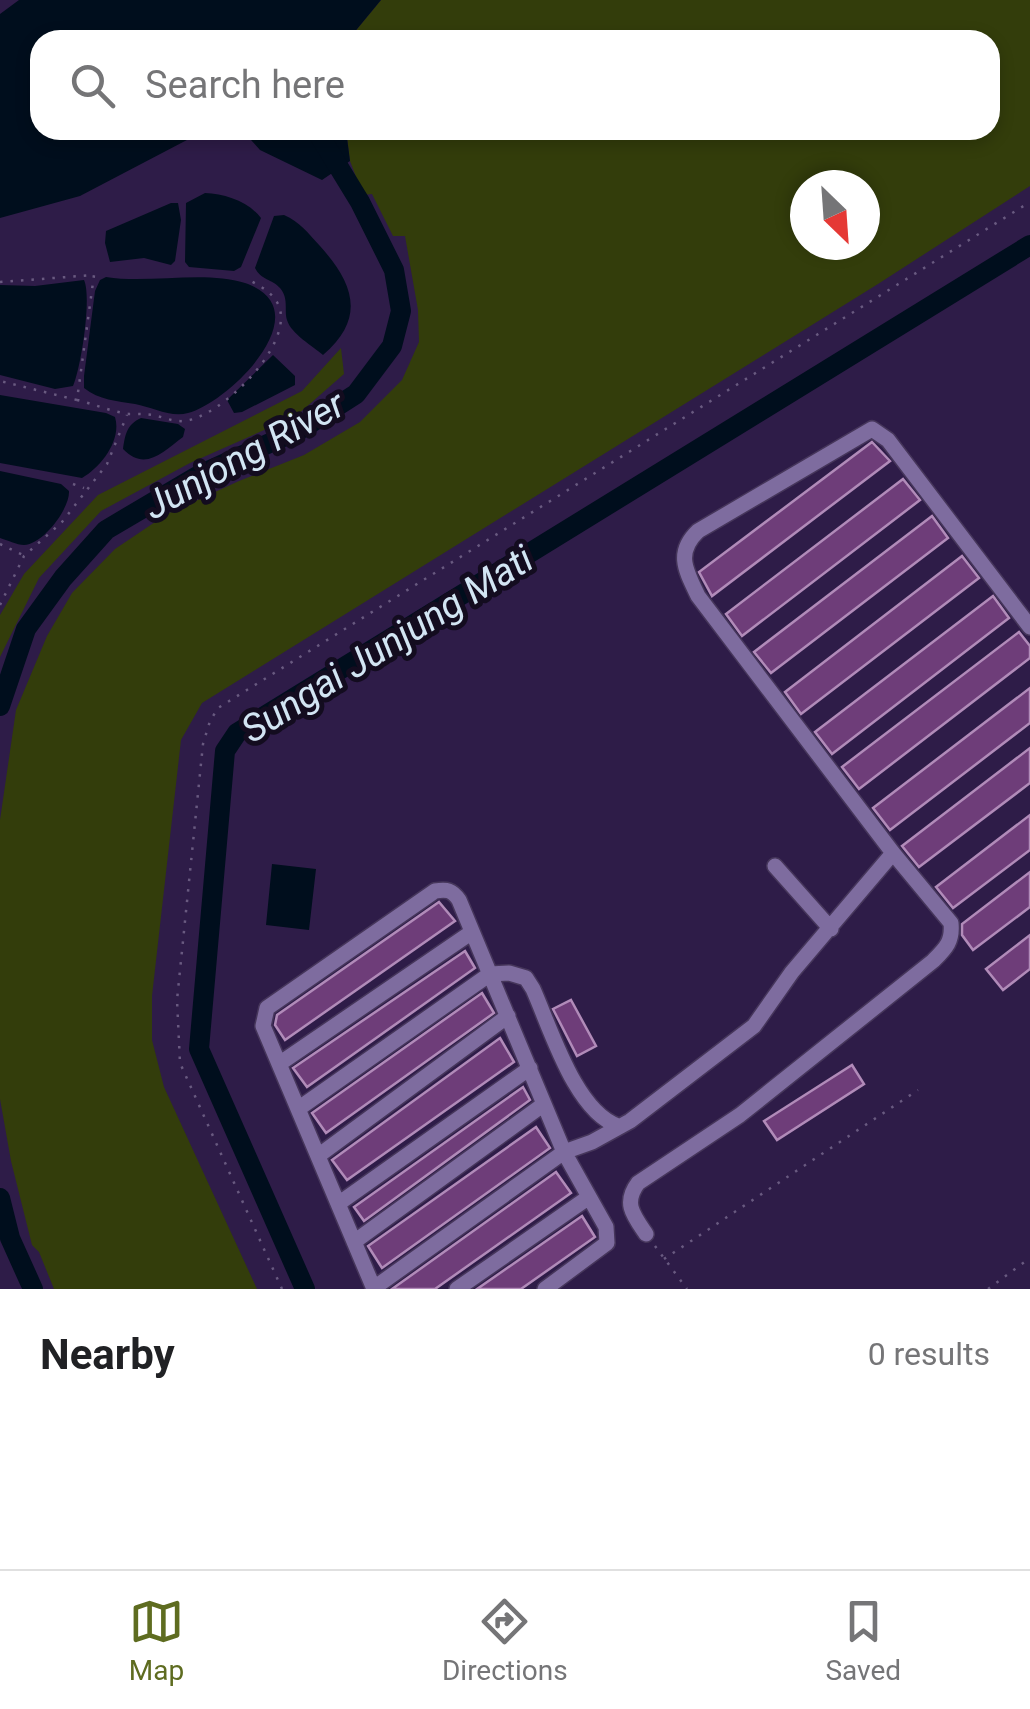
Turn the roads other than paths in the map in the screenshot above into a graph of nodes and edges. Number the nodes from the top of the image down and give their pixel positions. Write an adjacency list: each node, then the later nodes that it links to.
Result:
1 (1030, 627): 2 (lane)
2 (893, 853): 4 (lane); 17 (lane)
3 (775, 866): 4 (lane)
4 (831, 929): 12 (lane)
5 (472, 932): 6 (lane); 8 (lane); 8 (lane)
6 (490, 974): 7 (lane); 11 (lane); 12 (lane)
7 (508, 1016): 9 (lane); 14 (lane)
8 (279, 1064): 11 (lane)
9 (530, 1068): 10 (lane); 16 (lane)
10 (544, 1104): 13 (lane); 18 (lane)
11 (298, 1109): 14 (lane)
12 (618, 1126): 13 (lane)
13 (564, 1152): 15 (lane); 19 (lane)
14 (318, 1156): 16 (lane)
15 (590, 1197): 20 (lane); 21 (lane)
16 (338, 1204): 18 (lane)
17 (646, 1234)
18 (354, 1242): 19 (lane)
19 (374, 1289)
20 (457, 1289)
21 (545, 1289)

